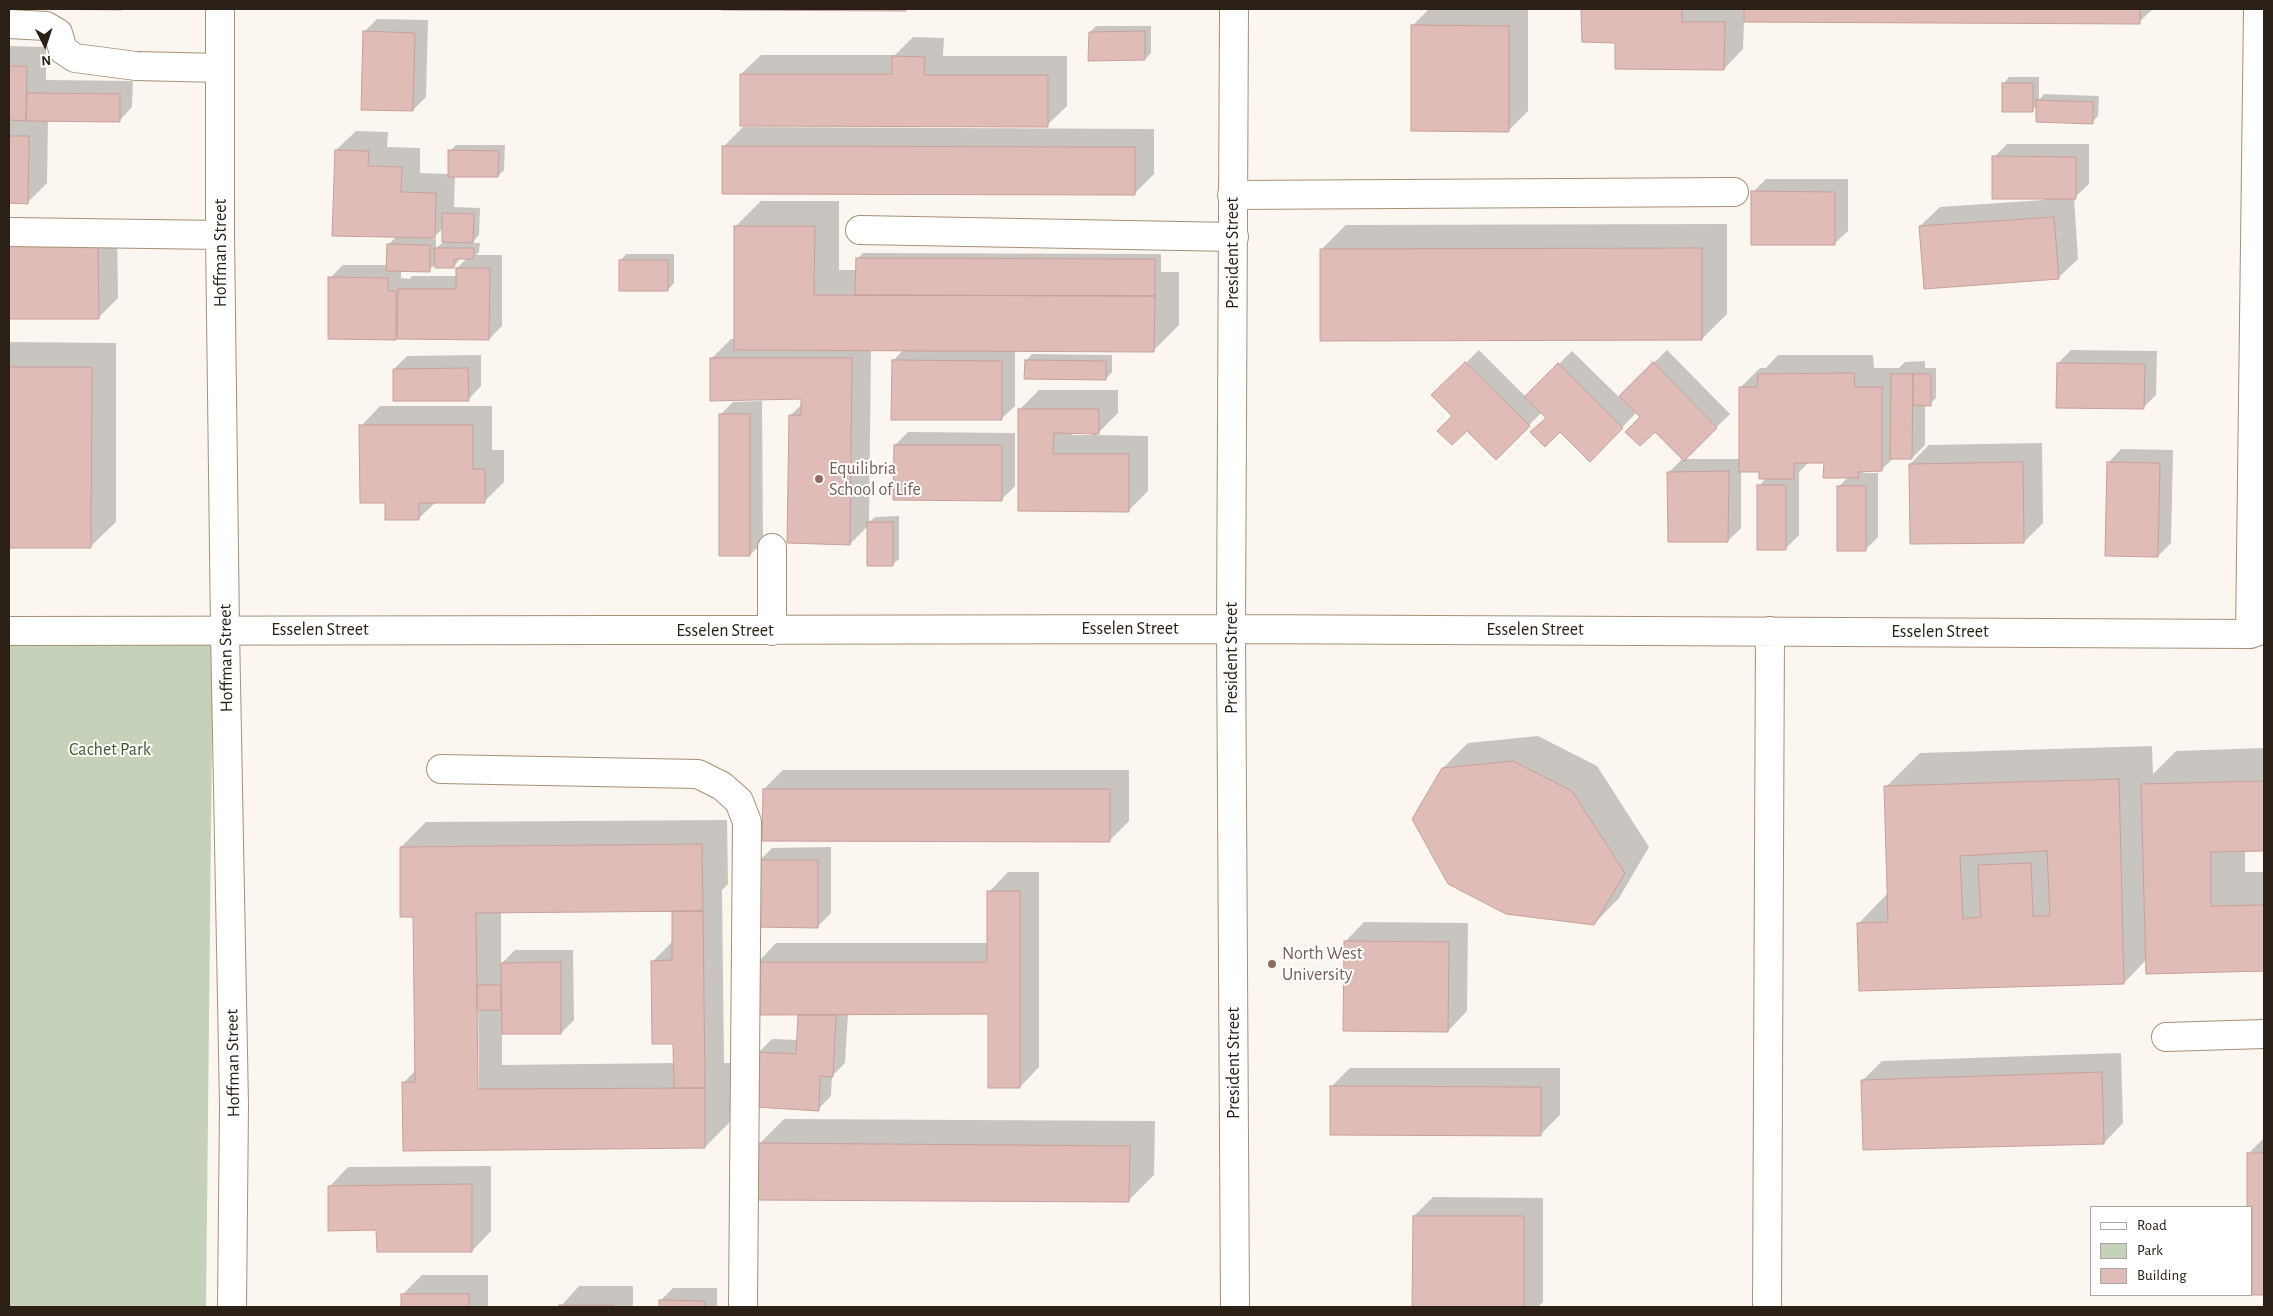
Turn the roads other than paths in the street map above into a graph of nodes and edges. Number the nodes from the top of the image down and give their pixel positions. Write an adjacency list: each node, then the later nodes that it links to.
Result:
1 (220, 9): 5 (street, Hoffman Street)
2 (1234, 9): 7 (street, President Street)
3 (2258, 9): 18 (street)
4 (9, 24): 5 (street)
5 (220, 68): 10 (street, Hoffman Street)
6 (1734, 192): 7 (street)
7 (1232, 195): 11 (street, President Street)
8 (860, 230): 11 (street)
9 (9, 232): 10 (street)
10 (220, 235): 14 (street, Hoffman Street)
11 (1234, 236): 13 (street, President Street)
12 (772, 548): 16 (street)
13 (1231, 629): 16 (street, Esselen Street); 17 (street, Esselen Street); 24 (street, President Street)
14 (225, 630): 15 (street, Esselen Street); 16 (street, Esselen Street); 22 (street, Hoffman Street)
15 (9, 631)
16 (772, 631)
17 (1770, 631): 18 (street, Esselen Street); 25 (street)
18 (2260, 635)
19 (441, 769): 23 (street)
20 (2264, 1034): 21 (street)
21 (2166, 1037)
22 (232, 1307)
23 (743, 1307)
24 (1235, 1307)
25 (1768, 1307)

